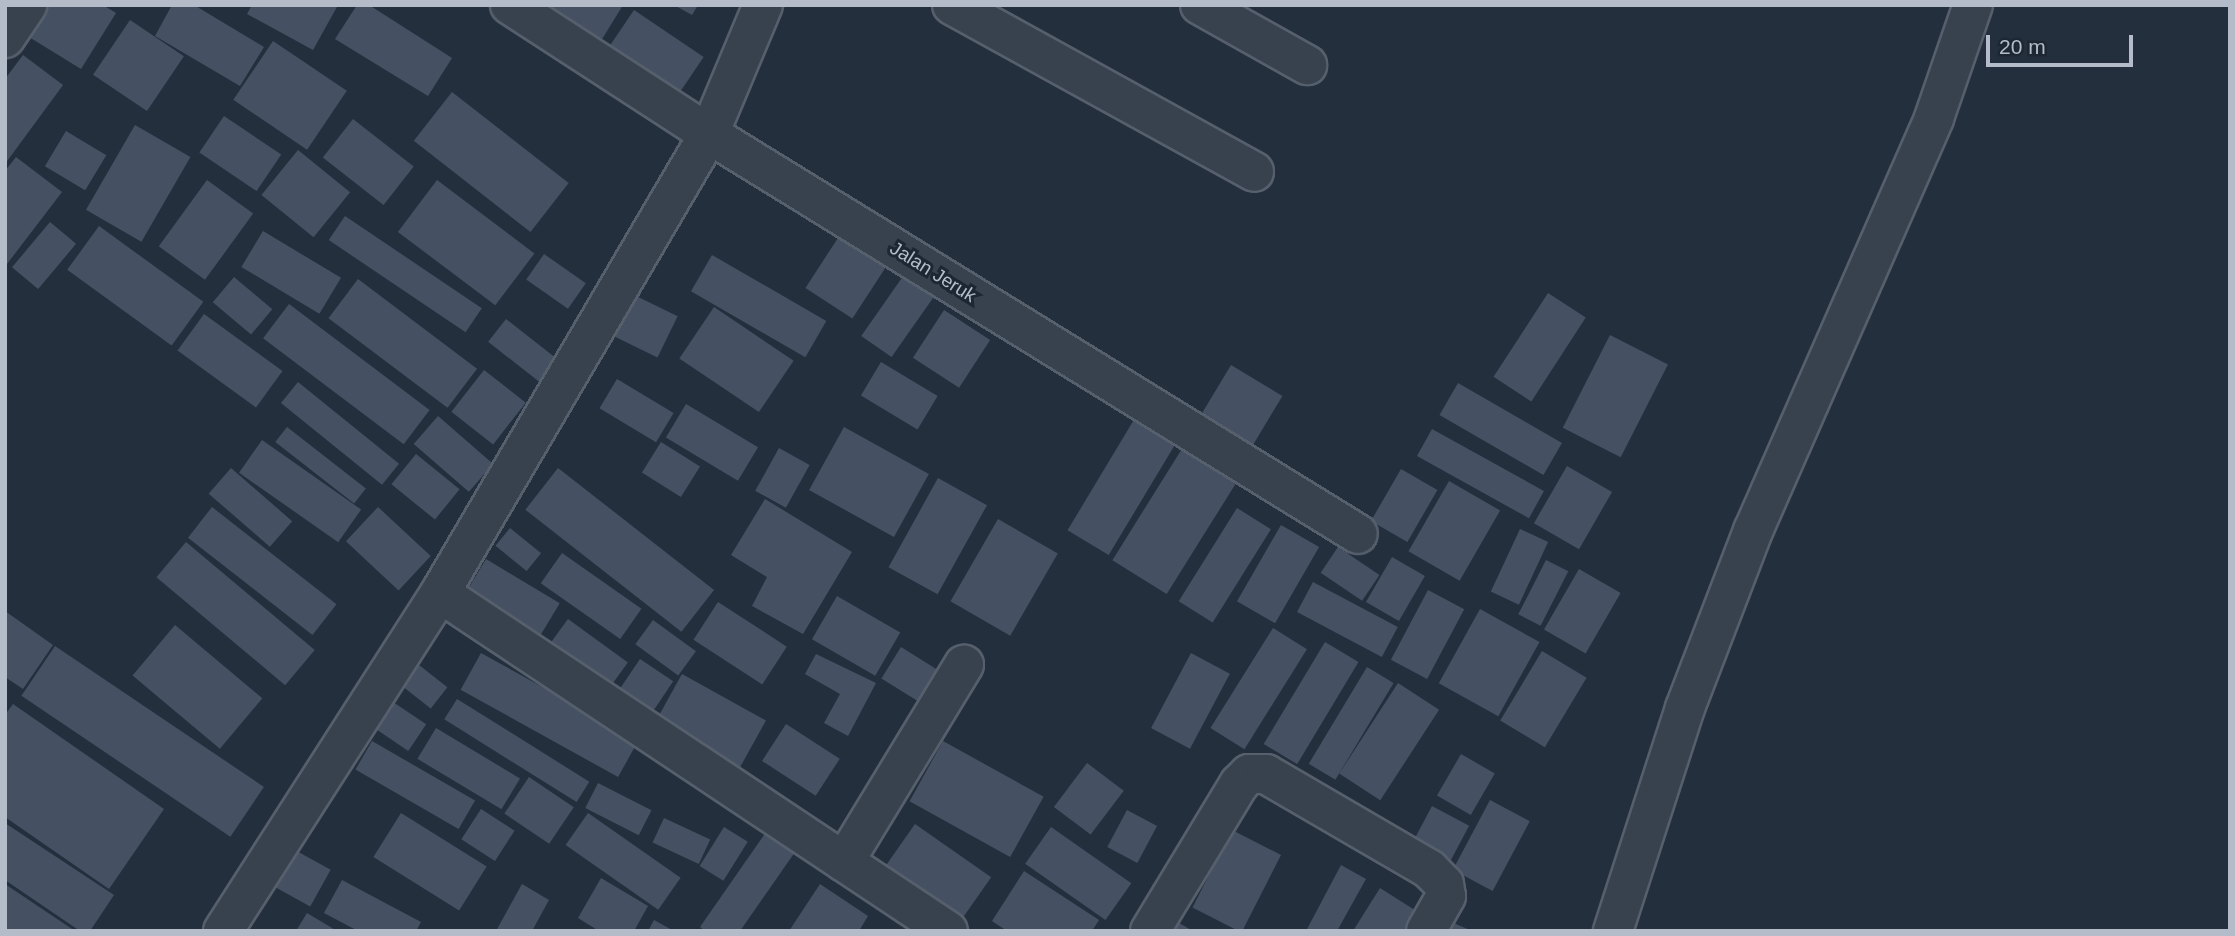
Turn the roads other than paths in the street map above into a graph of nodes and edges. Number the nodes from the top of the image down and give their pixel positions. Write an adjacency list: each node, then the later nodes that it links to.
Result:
1 (27, 5): 7 (street)
2 (510, 5): 9 (street, Jalan Jeruk)
3 (763, 5): 9 (street)
4 (952, 5): 10 (street)
5 (1200, 5): 8 (street)
6 (1973, 5): 19 (street)
7 (5, 38)
8 (1307, 65)
9 (709, 134): 11 (street, Jalan Jeruk); 12 (street)
10 (1254, 172)
11 (1358, 534)
12 (440, 593): 14 (street); 15 (street)
13 (964, 666): 14 (street)
14 (844, 862): 16 (street)
15 (234, 927)
16 (948, 931)
17 (1150, 931): 18 (street)
18 (1426, 931)
19 (1613, 931)

